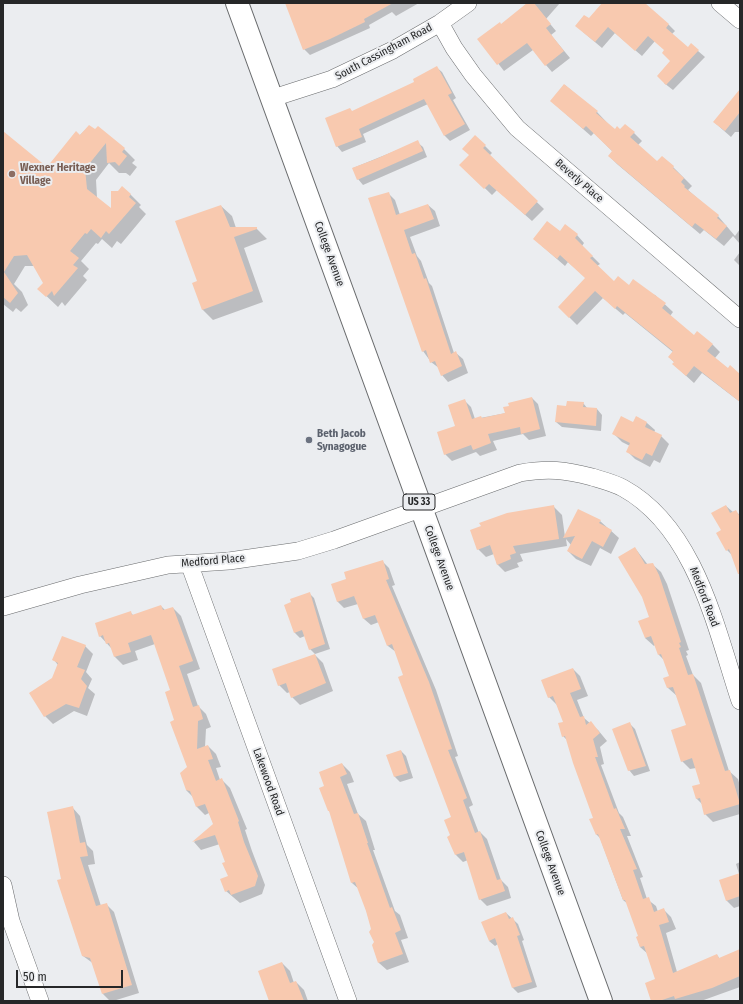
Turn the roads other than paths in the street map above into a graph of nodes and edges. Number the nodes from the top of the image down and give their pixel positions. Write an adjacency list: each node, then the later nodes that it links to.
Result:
1 (237, 3): 6 (main road, College Avenue / US 33)
2 (468, 3): 5 (street, South Cassingham Road)
3 (720, 3): 4 (street)
4 (740, 20)
5 (440, 23): 6 (street, South Cassingham Road); 7 (street, Beverly Place)
6 (273, 98): 8 (main road, College Avenue / US 33)
7 (740, 319)
8 (421, 509): 9 (street, Medford Place); 11 (street, Medford Road); 15 (main road, College Avenue / US 33)
9 (189, 563): 10 (street, Medford Place); 14 (street, Lakewood Road)
10 (3, 607)
11 (740, 702)
12 (3, 885): 13 (street)
13 (40, 1001)
14 (348, 1001)
15 (601, 1001)

